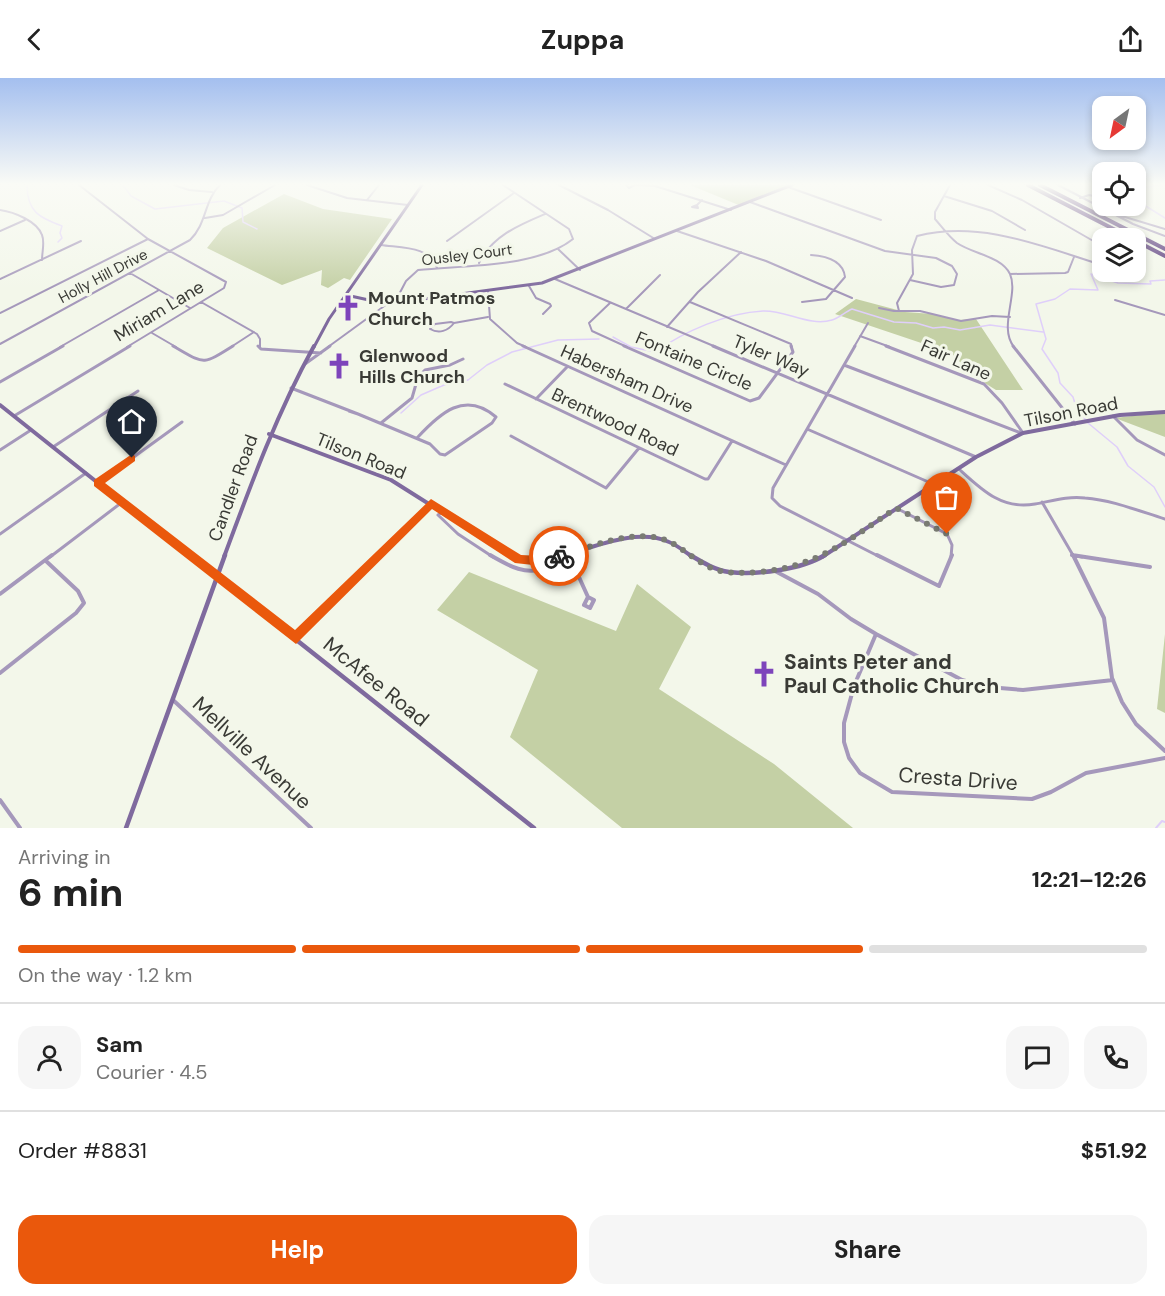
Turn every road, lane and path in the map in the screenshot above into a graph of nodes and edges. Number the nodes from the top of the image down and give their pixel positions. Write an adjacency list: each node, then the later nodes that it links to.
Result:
1 (25, 220): 22 (street); 40 (street)
2 (124, 220): 25 (street, Miriam Lane)
3 (205, 220): 34 (street, Holly Hill Drive)
4 (398, 220): 30 (street, Candler Road)
5 (476, 220): 29 (street)
6 (533, 220): 42 (street)
7 (553, 220): 32 (street)
8 (624, 220): 26 (street)
9 (705, 220): 23 (street)
10 (800, 220): 36 (street)
11 (937, 220): 19 (street)
12 (1008, 220): 21 (street)
13 (1057, 220): 27 (street)
14 (1096, 220): 18 (highway)
15 (1108, 220): 33 (highway)
16 (1127, 220): 24 (street)
17 (1140, 220): 20 (street)
18 (1112, 228)
19 (943, 229): 36 (street); 39 (street); 46 (street)
20 (1165, 229)
21 (1025, 230)
22 (0, 231)
23 (677, 231): 26 (street); 35 (street)
24 (1165, 236)
25 (148, 239): 34 (street, Miriam Lane); 68 (street)
26 (655, 240): 44 (street)
27 (1092, 240)
28 (81, 241): 40 (street)
29 (447, 241)
30 (381, 245): 43 (street); 55 (street, Candler Road)
31 (1146, 246): 38 (highway)
32 (558, 249): 42 (street, Ousley Court); 44 (street)
33 (1165, 249)
34 (171, 251): 45 (street, Holly Hill Drive); 58 (street, Miriam Lane)
35 (741, 252): 54 (street); 59 (street)
36 (912, 254): 50 (street); 50 (street)
37 (811, 255): 54 (street)
38 (1165, 256)
39 (1074, 257): 41 (street); 46 (street)
40 (42, 260): 48 (street)
41 (1092, 262)
42 (479, 263): 43 (street, Ousley Court)
43 (437, 268): 63 (street, Ousley Court)
44 (580, 270): 49 (street)
45 (130, 273): 52 (street); 79 (street, Holly Hill Drive)
46 (1010, 274): 72 (street)
47 (660, 275): 66 (street)
48 (0, 279)
49 (555, 279): 51 (street); 61 (street, Tyler Way)
50 (910, 280): 67 (street)
51 (529, 286): 53 (street); 69 (street)
52 (159, 290): 64 (street); 87 (street)
53 (488, 291): 63 (street); 71 (street)
54 (835, 291): 56 (street); 60 (street)
55 (346, 295): 62 (street); 80 (street, Candler Road)
56 (852, 298)
57 (1115, 300): 70 (street)
58 (201, 302): 64 (street, Miriam Lane); 76 (street)
59 (690, 302): 75 (street); 86 (street, Fontaine Circle)
60 (802, 302)
61 (610, 303): 66 (street, Tyler Way); 86 (street, Fontaine Circle)
62 (387, 304): 63 (street); 81 (street)
63 (394, 304)
64 (190, 308): 77 (street, Miriam Lane)
65 (879, 308): 67 (street)
66 (626, 309): 75 (street, Tyler Way)
67 (899, 311): 72 (street)
68 (0, 313)
69 (543, 314)
70 (1165, 315)
71 (489, 316): 73 (street); 85 (street, Habersham Drive)
72 (1010, 316): 99 (street)
73 (454, 322): 73 (street)
74 (868, 323): 78 (street)
75 (667, 327): 86 (street, Tyler Way)
76 (254, 332): 77 (street); 80 (street)
77 (151, 333): 95 (street, Miriam Lane)
78 (860, 336): 83 (street); 102 (street, Fair Lane)
79 (0, 344)
80 (309, 353): 81 (street); 84 (street, Candler Road)
81 (321, 353): 84 (street)
82 (463, 359): 98 (street)
83 (844, 365): 91 (street); 102 (street)
84 (301, 366): 89 (street, Candler Road)
85 (567, 367): 92 (street); 106 (street, Habersham Drive)
86 (778, 374): 91 (street, Tyler Way)
87 (0, 382)
88 (505, 384): 92 (street, Brentwood Road)
89 (291, 388): 98 (street); 103 (street, Candler Road)
90 (138, 391): 107 (street)
91 (827, 394): 100 (street); 111 (street, Tyler Way)
92 (536, 399): 108 (street, Brentwood Road)
93 (0, 405): 95 (street, McAfee Road)
94 (1165, 412): 96 (street, Tilson Road)
95 (14, 416): 101 (street, McAfee Road)
96 (1113, 416): 99 (street, Tilson Road); 110 (street)
97 (182, 422): 115 (street)
98 (381, 423): 105 (street)
99 (1076, 424): 102 (street, Tilson Road)
100 (807, 429): 112 (street); 116 (street)
101 (32, 430): 107 (street, McAfee Road); 109 (street)
102 (1023, 433): 111 (street, Tilson Road)
103 (269, 434): 119 (street, Tilson Road); 133 (street, Candler Road)
104 (511, 436): 108 (street)
105 (417, 438): 105 (street)
106 (732, 441): 108 (street, Brentwood Road); 112 (street, Habersham Drive)
107 (53, 447): 114 (street, McAfee Road)
108 (639, 448)
109 (0, 450)
110 (1165, 455)
111 (976, 457): 113 (street, Tilson Road)
112 (786, 465): 124 (street)
113 (958, 469): 116 (street, Tilson Road); 117 (street)
114 (86, 473): 115 (street, McAfee Road); 123 (street)
115 (98, 483): 118 (street, McAfee Road)
116 (935, 484): 120 (street, Tilson Road)
117 (1042, 502): 122 (street); 127 (street)
118 (121, 503): 129 (street); 133 (street, McAfee Road)
119 (431, 503): 121 (street, Tilson Road); 137 (street)
120 (896, 508): 124 (street, Tilson Road); 124 (street)
121 (443, 511): 128 (street, Tilson Road); 128 (street)
122 (1165, 519)
123 (0, 534)
124 (849, 540): 132 (street, Tilson Road)
125 (575, 552): 126 (street, Tilson Road); 130 (street); 132 (street, Tilson Road)
126 (568, 554): 128 (street, Tilson Road); 130 (street)
127 (1072, 555): 131 (street); 139 (street)
128 (546, 560)
129 (46, 561): 134 (street); 138 (street)
130 (576, 567): 135 (street)
131 (1150, 567)
132 (774, 571): 136 (street)
133 (217, 576): 137 (street, McAfee Road); 140 (street, Candler Road)
134 (0, 594)
135 (588, 597)
136 (876, 634): 139 (street); 142 (street, Cresta Drive)
137 (296, 638): 144 (street, McAfee Road)
138 (0, 673)
139 (1113, 680): 141 (street)
140 (173, 700): 146 (street, Candler Road); 147 (street, Mellville Avenue)
141 (1165, 752)
142 (1165, 758)
143 (0, 800): 145 (street)
144 (530, 827)
145 (20, 828)
146 (126, 828)
147 (311, 828)

